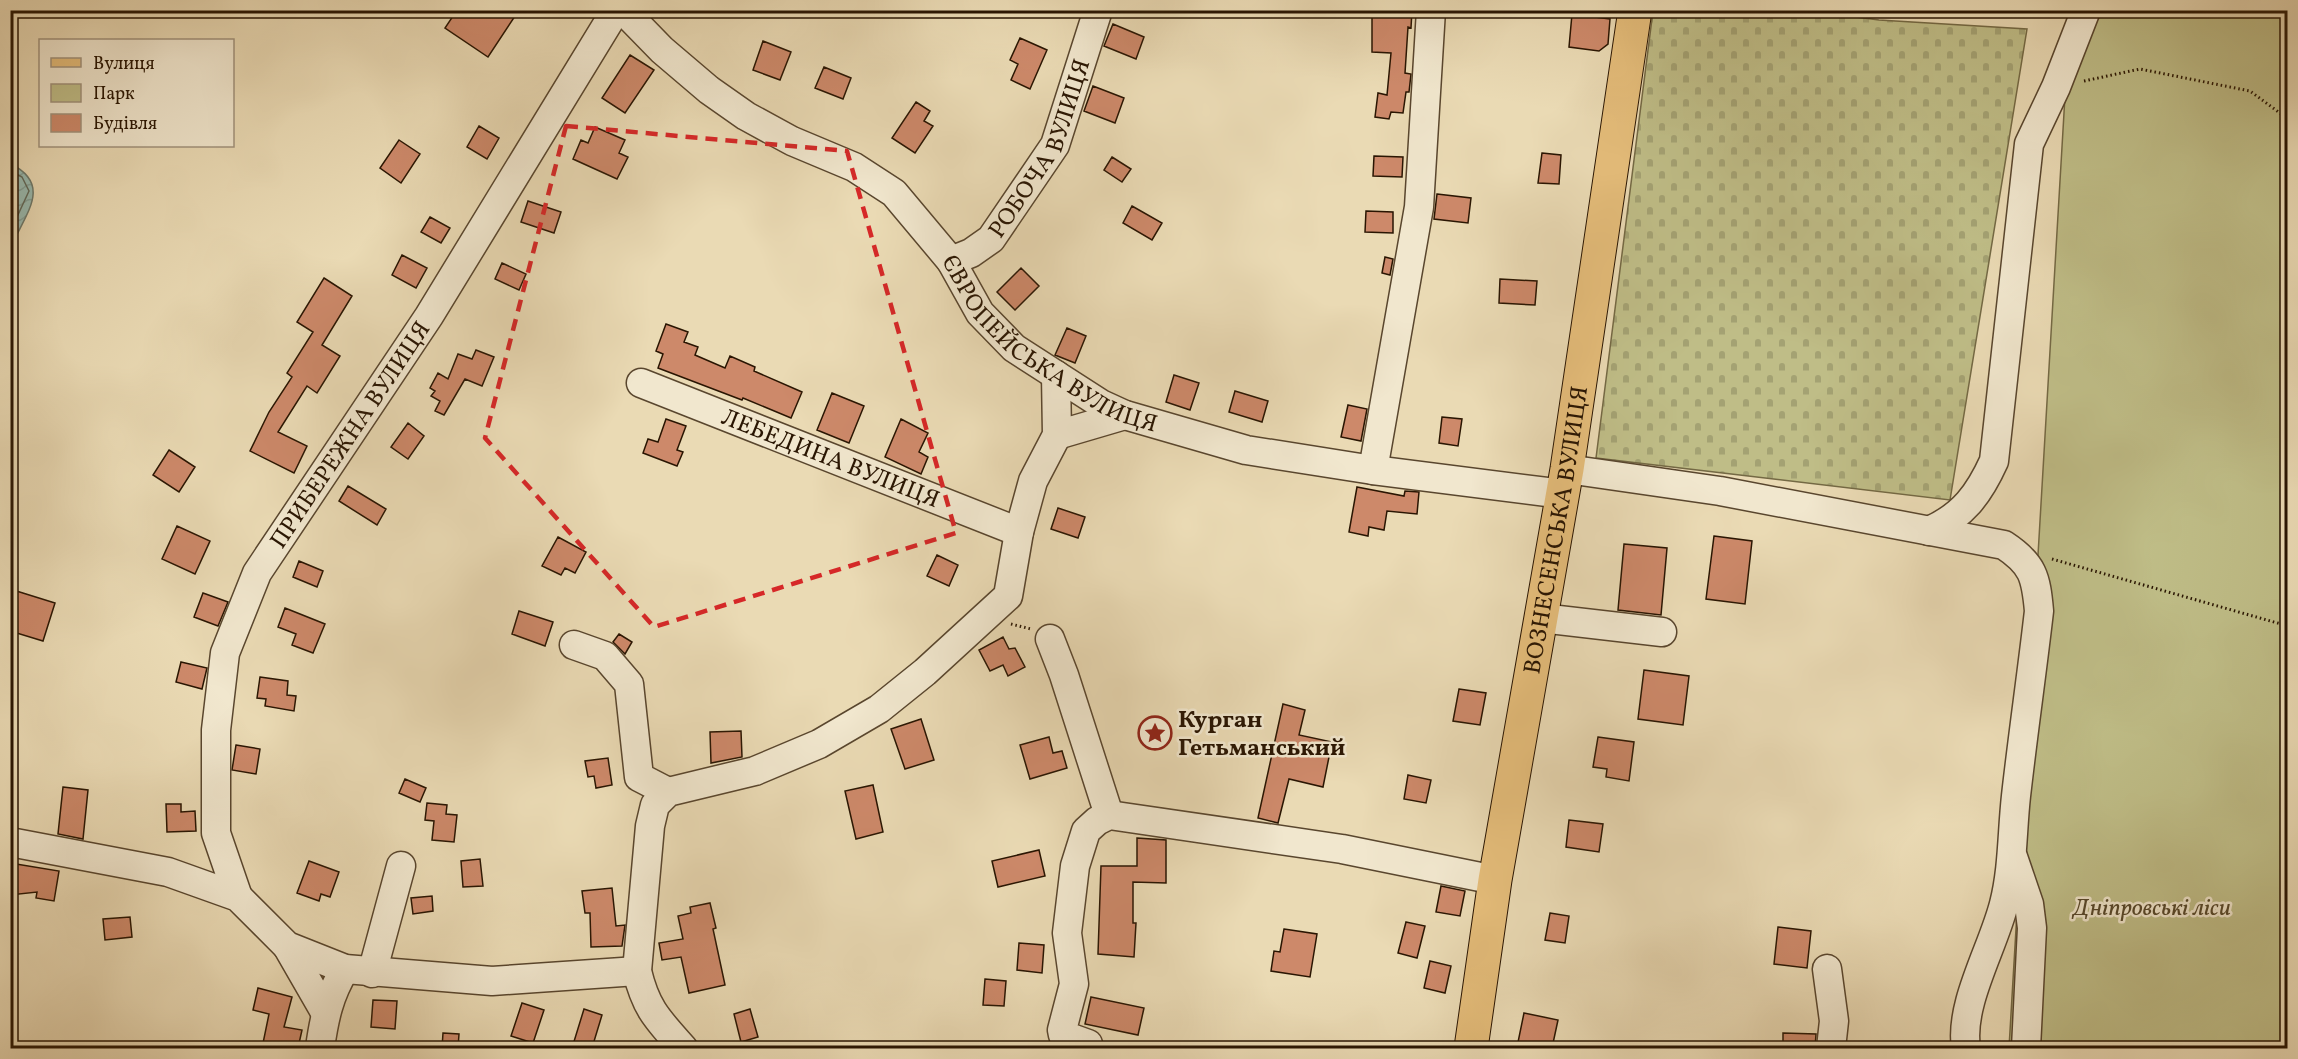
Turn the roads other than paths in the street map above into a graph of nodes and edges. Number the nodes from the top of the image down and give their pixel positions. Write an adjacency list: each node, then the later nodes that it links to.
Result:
1 (616, 10): 26 (street, ПРИБЕРЕЖНА ВУЛИЦЯ)
2 (623, 10): 7 (street, ЄВРОПЕЙСЬКА ВУЛИЦЯ)
3 (1098, 10): 7 (street, РОБОЧА ВУЛИЦЯ)
4 (1431, 10): 12 (street)
5 (1635, 10): 13 (main road, ВОЗНЕСЕНСЬКА ВУЛИЦЯ)
6 (2086, 10): 14 (street)
7 (951, 261): 8 (street, ЄВРОПЕЙСЬКА ВУЛИЦЯ)
8 (1056, 375): 10 (street, ЄВРОПЕЙСЬКА ВУЛИЦЯ); 11 (street)
9 (641, 383): 15 (street, ЛЕБЕДИНА ВУЛИЦЯ)
10 (1125, 415): 11 (street); 12 (street, ЄВРОПЕЙСЬКА ВУЛИЦЯ)
11 (1057, 435): 15 (street)
12 (1373, 470): 13 (street, ЄВРОПЕЙСЬКА ВУЛИЦЯ)
13 (1565, 482): 14 (street, ЄВРОПЕЙСЬКА ВУЛИЦЯ); 16 (main road, ВОЗНЕСЕНСЬКА ВУЛИЦЯ)
14 (1929, 531): 23 (street, ЄВРОПЕЙСЬКА ВУЛИЦЯ)
15 (1019, 532): 20 (street)
16 (1541, 618): 17 (street); 25 (main road, ВОЗНЕСЕНСЬКА ВУЛИЦЯ)
17 (1662, 632)
18 (1050, 639): 21 (street)
19 (574, 645): 20 (street)
20 (668, 792): 30 (street)
21 (1109, 816): 25 (street); 32 (street)
22 (10, 842): 26 (street)
23 (2012, 855): 37 (street, ЄВРОПЕЙСЬКА ВУЛИЦЯ); 38 (street)
24 (401, 866): 29 (street)
25 (1495, 880): 35 (main road, ВОЗНЕСЕНСЬКА ВУЛИЦЯ)
26 (238, 897): 27 (street)
27 (287, 946): 29 (street); 31 (street)
28 (1827, 969): 36 (street)
29 (358, 971): 30 (street); 31 (street)
30 (637, 971): 34 (street)
31 (325, 1012): 33 (street)
32 (1088, 1044)
33 (320, 1048)
34 (683, 1048)
35 (1471, 1048)
36 (1831, 1048)
37 (1966, 1048)
38 (2026, 1048)

